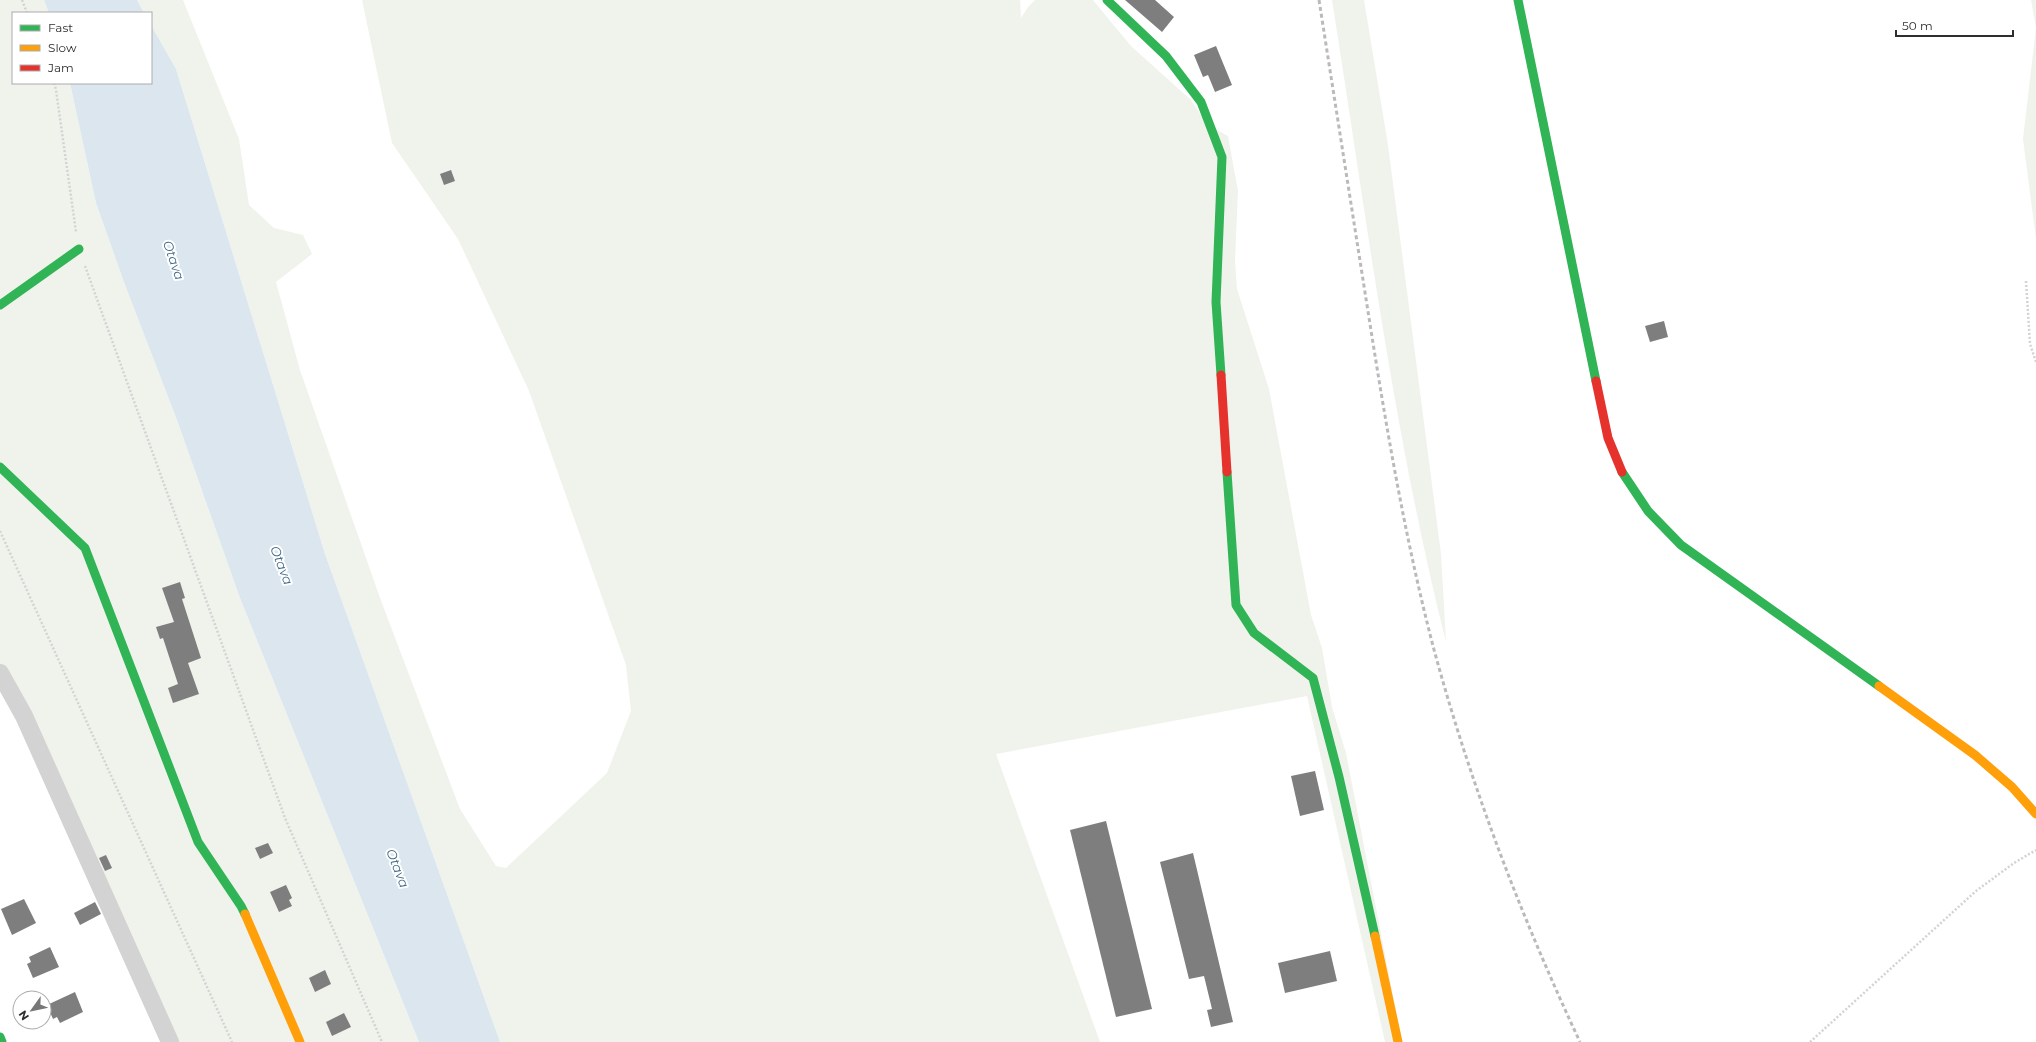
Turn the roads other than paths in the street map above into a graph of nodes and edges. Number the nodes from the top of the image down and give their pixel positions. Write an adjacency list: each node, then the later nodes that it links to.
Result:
1 (1107, 0): 12 (street)
2 (1518, 0): 7 (street)
3 (79, 249): 4 (street)
4 (0, 305)
5 (0, 467): 11 (street)
6 (0, 673): 10 (street)
7 (2036, 814)
8 (0, 1037): 9 (street)
9 (2, 1042)
10 (170, 1042)
11 (300, 1042)
12 (1398, 1042)

